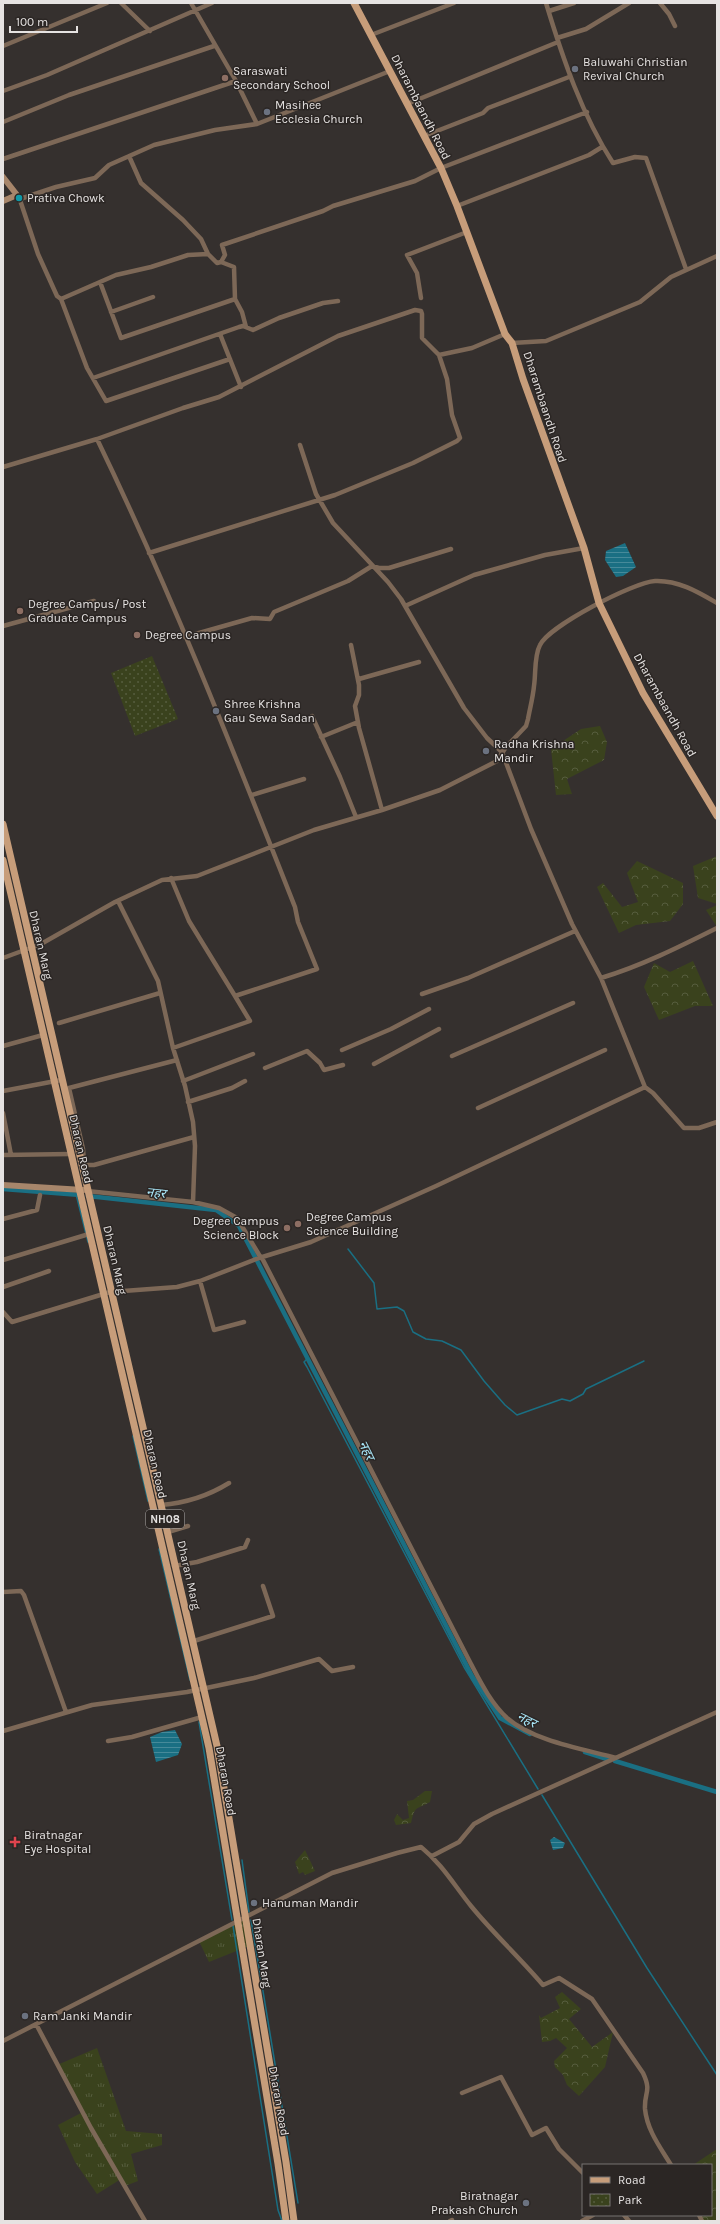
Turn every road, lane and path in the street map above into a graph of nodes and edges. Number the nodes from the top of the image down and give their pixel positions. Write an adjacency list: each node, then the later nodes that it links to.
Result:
1 (107, 3): 17 (street)
2 (121, 3): 14 (street)
3 (191, 3): 11 (street)
4 (212, 3): 11 (street)
5 (354, 3): 15 (main road, Dharambaandh Road)
6 (454, 3): 15 (street)
7 (546, 3): 12 (street)
8 (574, 3): 12 (street)
9 (629, 3): 16 (street)
10 (660, 3): 13 (street)
11 (195, 10): 14 (street); 18 (street)
12 (549, 11): 16 (street)
13 (675, 26)
14 (150, 31): 22 (street)
15 (371, 35): 19 (main road, Dharambaandh Road)
16 (557, 40): 20 (street); 23 (street)
17 (3, 46)
18 (214, 46): 21 (street); 25 (street)
19 (390, 71): 23 (main road, Dharambaandh Road); 26 (street)
20 (569, 77): 24 (street); 27 (street)
21 (236, 81): 26 (street); 30 (street)
22 (3, 91)
23 (407, 104): 27 (main road, Dharambaandh Road)
24 (587, 112): 28 (street); 31 (street)
25 (3, 122)
26 (257, 124): 29 (street)
27 (424, 136): 31 (main road, Dharambaandh Road)
28 (602, 146): 35 (street); 40 (street)
29 (129, 156): 33 (street); 37 (street)
30 (3, 159)
31 (441, 168): 35 (main road, Dharambaandh Road); 39 (street)
32 (3, 177): 33 (street)
33 (19, 197): 34 (street); 44 (street)
34 (3, 201)
35 (457, 206): 36 (main road, Dharambaandh Road)
36 (467, 232): 43 (street); 50 (main road, Dharambaandh Road)
37 (208, 254): 39 (street); 41 (street)
38 (717, 256): 40 (street)
39 (221, 262): 45 (street)
40 (686, 269): 51 (street)
41 (100, 282): 44 (street); 47 (street)
42 (153, 297): 47 (street)
43 (421, 298)
44 (61, 299): 54 (street)
45 (235, 299): 47 (street); 48 (street)
46 (338, 300): 48 (street)
47 (111, 312)
48 (246, 327): 49 (street)
49 (220, 334): 53 (street); 54 (street)
50 (505, 334): 51 (main road, Dharambaandh Road); 52 (street)
51 (512, 343): 61 (main road, Dharambaandh Road)
52 (439, 355): 55 (street); 59 (street)
53 (230, 359): 54 (street); 55 (street)
54 (93, 378)
55 (242, 387): 56 (street)
56 (97, 439): 58 (street); 62 (street)
57 (300, 445): 59 (street)
58 (3, 467)
59 (318, 498): 62 (street); 63 (street)
60 (451, 548): 63 (street)
61 (584, 548): 65 (main road, Dharambaandh Road); 67 (street)
62 (149, 553): 69 (street)
63 (372, 566): 67 (street); 69 (street)
64 (94, 601): 68 (street)
65 (600, 603): 66 (street); 76 (street); 80 (main road, Dharambaandh Road)
66 (717, 603)
67 (405, 606): 76 (street)
68 (3, 626)
69 (185, 637): 78 (street)
70 (351, 645): 72 (street)
71 (419, 662): 72 (street)
72 (359, 679): 74 (street)
73 (312, 716): 75 (street)
74 (358, 722): 75 (street); 79 (street)
75 (321, 737): 81 (street)
76 (502, 752): 79 (street); 89 (street)
77 (304, 779): 78 (street)
78 (252, 795): 84 (street)
79 (382, 810): 81 (street)
80 (717, 816)
81 (356, 817): 84 (street)
82 (3, 824): 83 (main road, Dharan Marg / NH08)
83 (4, 834): 90 (main road, Dharan Marg / NH08)
84 (272, 845): 86 (street); 95 (street)
85 (3, 860): 90 (main road, Dharan Road / NH08)
86 (171, 878): 87 (street); 95 (street)
87 (118, 901): 90 (street); 93 (street)
88 (717, 928): 92 (street)
89 (575, 931): 92 (street); 94 (street)
90 (27, 948): 91 (street); 100 (main road, Dharan Road / NH08); 111 (main road, Dharan Marg / NH08)
91 (3, 958)
92 (601, 978): 115 (street)
93 (160, 993): 98 (street); 102 (street)
94 (422, 994)
95 (235, 996): 102 (street)
96 (573, 1003): 106 (street)
97 (429, 1009): 103 (street)
98 (59, 1023)
99 (439, 1029): 108 (street)
100 (43, 1035): 101 (street); 114 (main road, Dharan Road / NH08)
101 (3, 1046)
102 (173, 1048): 107 (street)
103 (342, 1050)
104 (605, 1050): 118 (street)
105 (253, 1054): 112 (street)
106 (452, 1056)
107 (177, 1060): 112 (street); 121 (street)
108 (374, 1064)
109 (343, 1065): 110 (street)
110 (265, 1068)
111 (61, 1080): 114 (street); 127 (main road, Dharan Marg / NH08)
112 (184, 1081): 117 (street)
113 (244, 1081): 117 (street)
114 (54, 1082): 116 (street); 122 (main road, Dharan Road / NH08)
115 (645, 1087): 120 (street); 132 (street)
116 (3, 1091)
117 (188, 1102): 121 (street)
118 (478, 1108)
119 (3, 1113): 124 (street)
120 (717, 1122)
121 (194, 1137): 129 (street)
122 (71, 1154): 124 (street); 126 (main road, Dharan Road / NH08)
123 (3, 1155): 124 (street)
124 (11, 1155)
125 (3, 1185): 126 (street)
126 (79, 1190): 127 (street); 131 (main road, Dharan Road / NH08)
127 (87, 1191): 129 (street); 137 (main road, Dharan Marg / NH08)
128 (40, 1195): 130 (street)
129 (193, 1202): 132 (street)
130 (3, 1219)
131 (89, 1234): 133 (street); 137 (main road, Dharan Road / NH08)
132 (261, 1258): 135 (street); 157 (street)
133 (3, 1260)
134 (49, 1270): 136 (street)
135 (200, 1281): 137 (street); 139 (street)
136 (3, 1287)
137 (107, 1293): 138 (street); 141 (main road, Dharan Marg / NH08); 145 (main road, Dharan Road / NH08)
138 (4, 1315)
139 (244, 1322)
140 (229, 1483): 141 (street)
141 (162, 1505): 143 (main road, Dharan Marg / NH08)
142 (188, 1526): 143 (street)
143 (168, 1532): 145 (main road, Dharan Marg / NH08)
144 (248, 1540): 145 (street)
145 (172, 1567): 148 (main road, Dharan Marg / NH08); 151 (main road, Dharan Road / NH08)
146 (263, 1586): 148 (street)
147 (3, 1592): 152 (street)
148 (194, 1641): 150 (main road, Dharan Marg / NH08)
149 (353, 1667): 150 (street)
150 (204, 1688): 151 (street); 158 (main road, Dharan Marg / NH08)
151 (196, 1690): 152 (street); 154 (main road, Dharan Road / NH08)
152 (66, 1712): 155 (street)
153 (717, 1712): 157 (street)
154 (202, 1717): 156 (street); 158 (main road, Dharan Road / NH08)
155 (3, 1731)
156 (108, 1741)
157 (616, 1758): 159 (street)
158 (215, 1761): 160 (main road, Dharan Marg / NH08); 161 (main road, Dharan Road / NH08)
159 (432, 1856): 160 (street); 166 (street)
160 (245, 1918): 161 (street); 163 (main road, Dharan Marg / NH08)
161 (237, 1921): 162 (street); 163 (main road, Dharan Road / NH08)
162 (36, 2024): 164 (street); 168 (street)
163 (259, 2028): 169 (main road, Dharan Road / NH08); 170 (main road, Dharan Marg / NH08)
164 (3, 2041)
165 (462, 2093): 167 (street)
166 (670, 2164)
167 (582, 2172)
168 (145, 2221)
169 (286, 2221)
170 (294, 2221)

